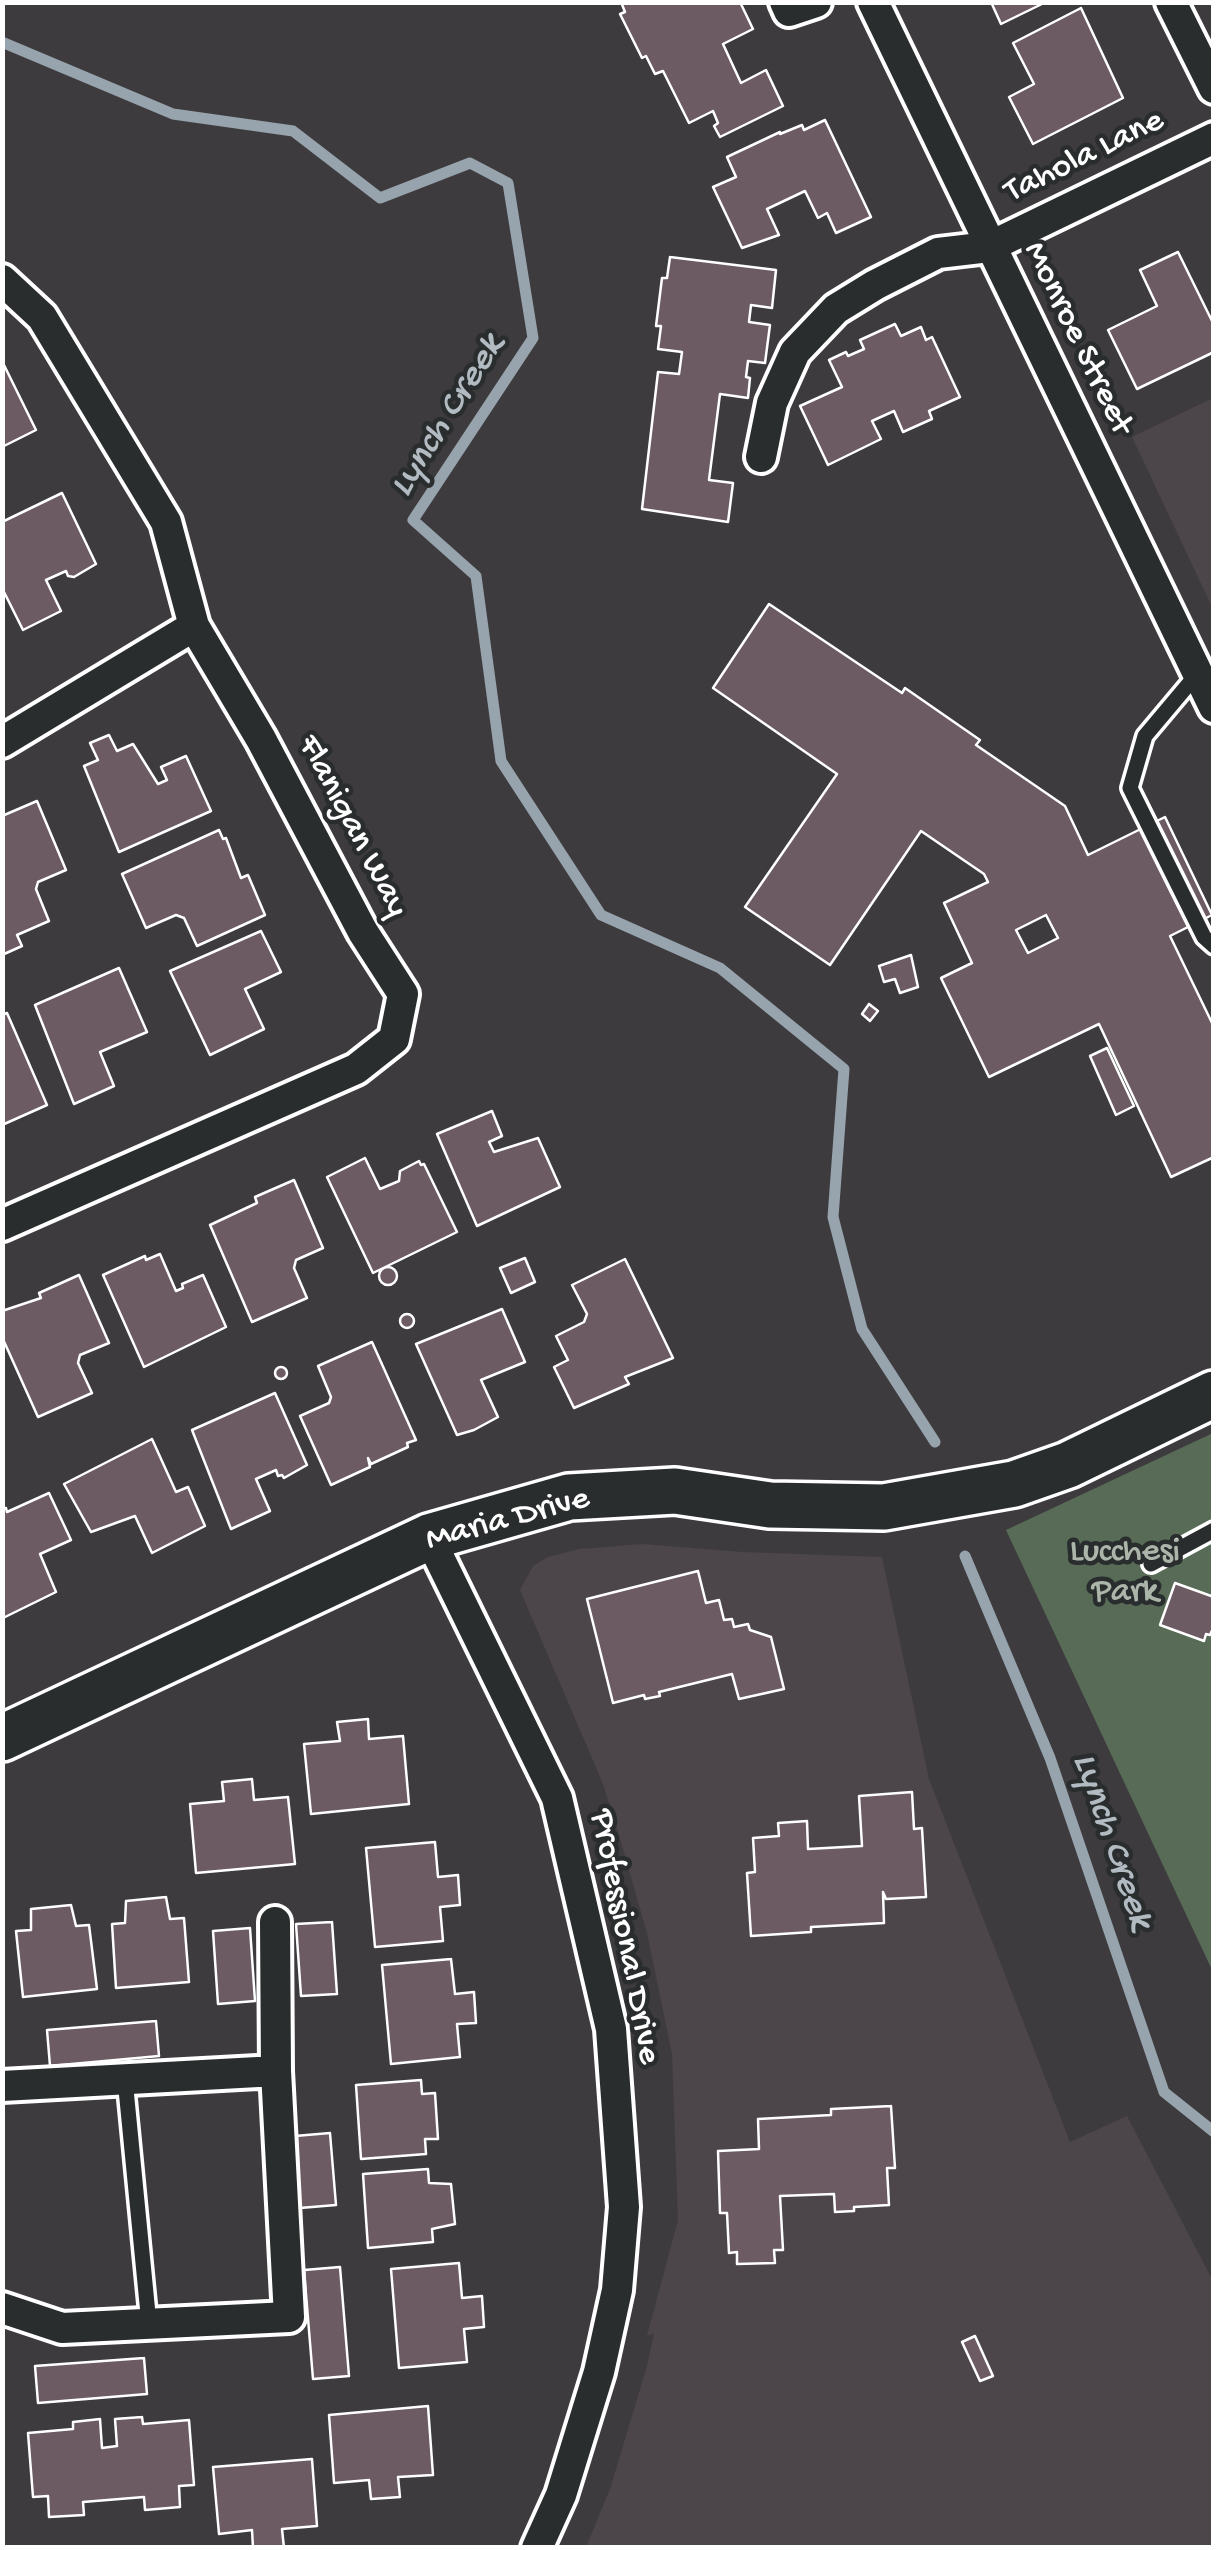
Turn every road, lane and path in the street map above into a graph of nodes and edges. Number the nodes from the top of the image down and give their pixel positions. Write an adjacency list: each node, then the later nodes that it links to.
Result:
1 (784, 2): 2 (street)
2 (816, 2)
3 (873, 2): 7 (street, Monroe Street)
4 (1171, 2): 5 (street)
5 (1214, 88)
6 (1214, 138): 7 (street, Tahola Lane)
7 (989, 247): 9 (street, Tahola Lane); 11 (street, Monroe Street)
8 (2, 280): 10 (street, Flanigan Way)
9 (761, 457)
10 (194, 626): 13 (street); 15 (street, Flanigan Way)
11 (1198, 674): 12 (street, Monroe Street); 14 (lane)
12 (1214, 707)
13 (2, 742)
14 (1214, 946)
15 (2, 1225)
16 (1214, 1394): 18 (street, Maria Drive)
17 (1214, 1530): 19 (lane)
18 (429, 1538): 20 (street, Maria Drive); 27 (street, Professional Drive)
19 (1150, 1564)
20 (2, 1738)
21 (275, 1922): 22 (street)
22 (276, 2071): 23 (street); 26 (street)
23 (125, 2079): 24 (street); 26 (lane)
24 (2, 2086)
25 (2, 2308): 26 (street)
26 (149, 2324)
27 (537, 2548)

